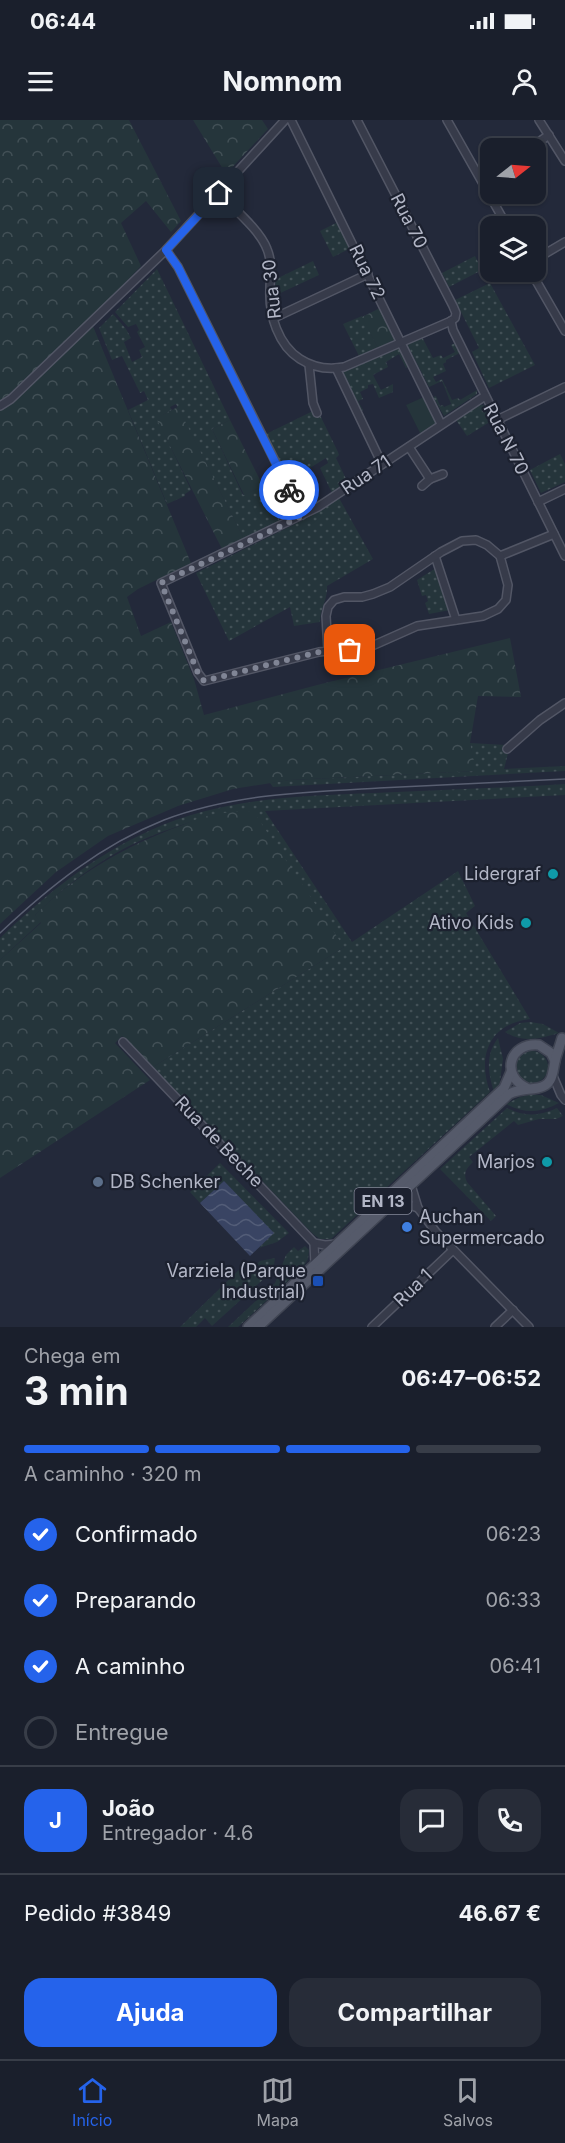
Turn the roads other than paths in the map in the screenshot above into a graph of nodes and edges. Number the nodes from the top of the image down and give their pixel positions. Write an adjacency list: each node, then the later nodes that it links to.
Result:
1 (285, 120): 10 (street)
2 (291, 120): 14 (street, Rua 72)
3 (357, 120): 17 (street, Rua 70)
4 (447, 120): 9 (street)
5 (539, 120): 6 (street)
6 (549, 135): 7 (street); 8 (street)
7 (545, 138)
8 (565, 161)
9 (480, 179)
10 (219, 193): 12 (street); 16 (street, Rua 30)
11 (565, 242): 13 (street)
12 (166, 250): 24 (street); 35 (street)
13 (546, 253)
14 (368, 274): 16 (street); 19 (street, Rua 72)
15 (537, 282): 18 (street)
16 (274, 318): 20 (street, Rua 30)
17 (451, 321): 19 (street); 23 (street, Rua N 70)
18 (564, 326)
19 (401, 343): 21 (street); 27 (street, Rua 72)
20 (309, 365): 21 (street); 25 (street)
21 (336, 368): 29 (street)
22 (565, 387): 26 (street)
23 (485, 396): 26 (street, Rua N 70); 27 (street, Rua 71)
24 (0, 406)
25 (317, 413)
26 (497, 420): 34 (street, Rua N 70)
27 (441, 424): 28 (street, Rua 71)
28 (409, 447): 29 (street, Rua 71); 31 (street)
29 (382, 464): 35 (street, Rua 71)
30 (443, 474): 31 (street)
31 (430, 479): 32 (street)
32 (422, 486)
33 (565, 489): 34 (street)
34 (538, 502): 36 (street, Rua N 70)
35 (302, 516): 41 (street, Rua 71)
36 (554, 534): 38 (street); 39 (street, Rua N 70)
37 (435, 556): 38 (street); 40 (street); 41 (street)
38 (500, 556): 40 (street, Rua 71)
39 (565, 556)
40 (456, 620): 41 (street, Rua 71)
41 (328, 651)
42 (565, 703): 43 (street)
43 (507, 749)
44 (564, 1037): 46 (main road, EN 13); 47 (main road, EN 13)
45 (123, 1042): 57 (street, Rua de Beche)
46 (539, 1045): 47 (main road); 48 (main road, EN 13)
47 (555, 1060): 49 (main road, EN 13)
48 (511, 1072): 51 (main road); 53 (main road, EN 13)
49 (553, 1076): 50 (main road); 52 (street)
50 (542, 1087): 51 (main road, EN 13); 52 (street)
51 (527, 1088): 54 (main road, EN 13)
52 (563, 1097)
53 (450, 1139): 54 (main road); 58 (main road, EN 13)
54 (411, 1185): 55 (main road, EN 13); 56 (street)
55 (395, 1200): 56 (street); 63 (main road, EN 13)
56 (418, 1208): 59 (street)
57 (314, 1242): 58 (street); 60 (street)
58 (337, 1244): 60 (main road, EN 13)
59 (453, 1250): 61 (street); 64 (street, Rua 1)
60 (315, 1264): 62 (main road, EN 13)
61 (513, 1311): 65 (street); 66 (street)
62 (249, 1327)
63 (258, 1327)
64 (372, 1327)
65 (495, 1327)
66 (528, 1327)

